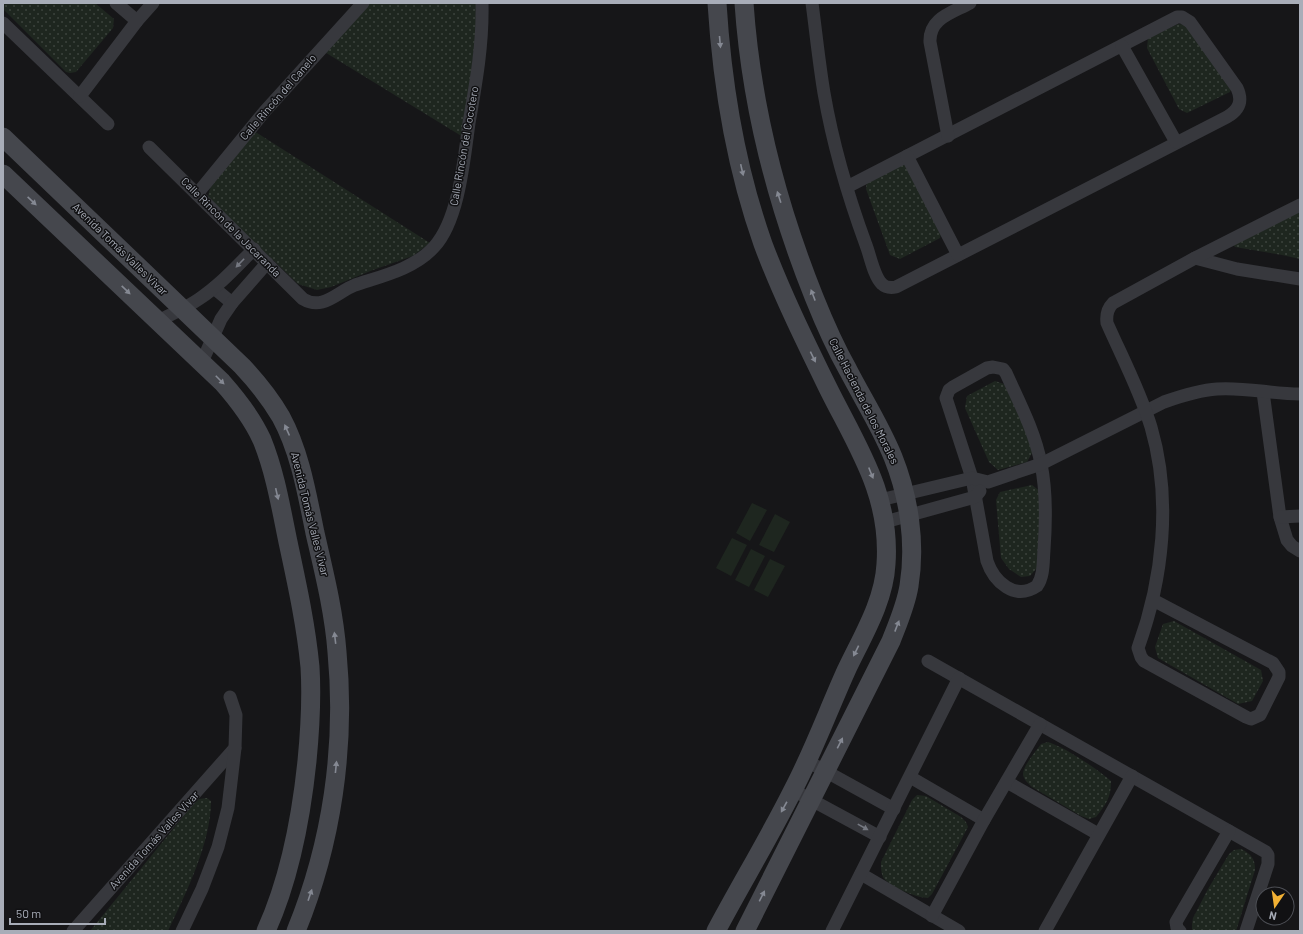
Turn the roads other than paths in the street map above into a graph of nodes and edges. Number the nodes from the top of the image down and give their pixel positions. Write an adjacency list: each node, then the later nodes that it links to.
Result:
1 (116, 3): 9 (street)
2 (153, 3): 9 (street)
3 (363, 3): 21 (street, Calle Rincón del Canelo)
4 (482, 3): 30 (street, Calle Rincón del Cocotero)
5 (717, 3): 34 (street, one-way to 34)
6 (744, 3): 33 (street, Calle Hacienda de los Morales, one-way to 6)
7 (812, 3): 20 (street)
8 (970, 3): 14 (street)
9 (137, 20): 12 (street)
10 (3, 23): 12 (street)
11 (1122, 46): 14 (street); 16 (street); 16 (street)
12 (80, 96): 13 (street)
13 (108, 124)
14 (948, 136): 18 (street)
15 (3, 137): 31 (street, Avenida Tomás Valles Vivar)
16 (1176, 142): 24 (street)
17 (149, 147): 21 (street, Calle Rincón de la Jacaranda)
18 (907, 156): 20 (street); 24 (street)
19 (3, 174): 32 (street, one-way to 32)
20 (847, 187): 24 (street)
21 (197, 194): 23 (street, Calle Rincón de la Jacaranda)
22 (1300, 205): 25 (street)
23 (254, 249): 26 (street, Calle Rincón de la Jacaranda); 28 (street, one-way to 28)
24 (958, 255)
25 (1195, 258): 27 (street); 39 (street)
26 (267, 263): 29 (street); 30 (street, Calle Rincón de la Jacaranda)
27 (1300, 279)
28 (214, 288): 29 (street); 31 (street)
29 (232, 303): 35 (street)
30 (315, 304)
31 (183, 309): 32 (street); 35 (street, Avenida Tomás Valles Vivar)
32 (158, 321): 36 (street)
33 (825, 322): 34 (street); 43 (street, Calle Hacienda de los Morales)
34 (802, 335): 45 (street, one-way to 45)
35 (212, 337): 36 (street); 74 (street, Avenida Tomás Valles Vivar, one-way to 35)
36 (202, 362): 73 (street, one-way to 73)
37 (1263, 392): 38 (street); 39 (street); 48 (street)
38 (1300, 394)
39 (1146, 412): 40 (street); 51 (street)
40 (1041, 464): 41 (street); 42 (street); 44 (street)
41 (972, 478): 42 (street); 43 (street); 44 (street)
42 (988, 482): 44 (street)
43 (905, 494): 45 (street); 46 (street, Calle Hacienda de los Morales)
44 (975, 497): 46 (street)
45 (880, 500): 49 (street)
46 (909, 515): 49 (street); 58 (street, Calle Hacienda de los Morales, one-way to 46)
47 (1300, 516): 48 (street)
48 (1280, 517): 50 (street)
49 (885, 522): 57 (street, one-way to 57)
50 (1300, 551)
51 (1153, 600): 51 (street)
52 (928, 660): 53 (street)
53 (959, 678): 55 (street); 60 (street)
54 (230, 697): 56 (street)
55 (1040, 724): 59 (street); 61 (street)
56 (235, 748): 71 (street, Avenida Tomás Valles Vivar); 72 (street)
57 (806, 761): 58 (street); 62 (street)
58 (825, 771): 63 (street, Calle Hacienda de los Morales); 64 (street)
59 (1132, 776): 66 (street); 67 (street)
60 (910, 777): 64 (street); 65 (street)
61 (1007, 782): 65 (street); 67 (street)
62 (793, 790): 63 (street); 75 (street, one-way to 75)
63 (811, 799): 68 (street, one-way to 68); 76 (street, Calle Hacienda de los Morales, one-way to 63)
64 (894, 809): 68 (street)
65 (984, 820): 70 (street)
66 (1229, 831): 80 (street); 81 (street)
67 (1098, 834): 79 (street)
68 (880, 837): 69 (street)
69 (861, 874): 70 (street); 77 (street)
70 (932, 916): 78 (street)
71 (73, 931)
72 (182, 931)
73 (266, 931)
74 (296, 931)
75 (716, 931)
76 (745, 931)
77 (832, 931)
78 (959, 931)
79 (1045, 931)
80 (1180, 931)
81 (1246, 931)

